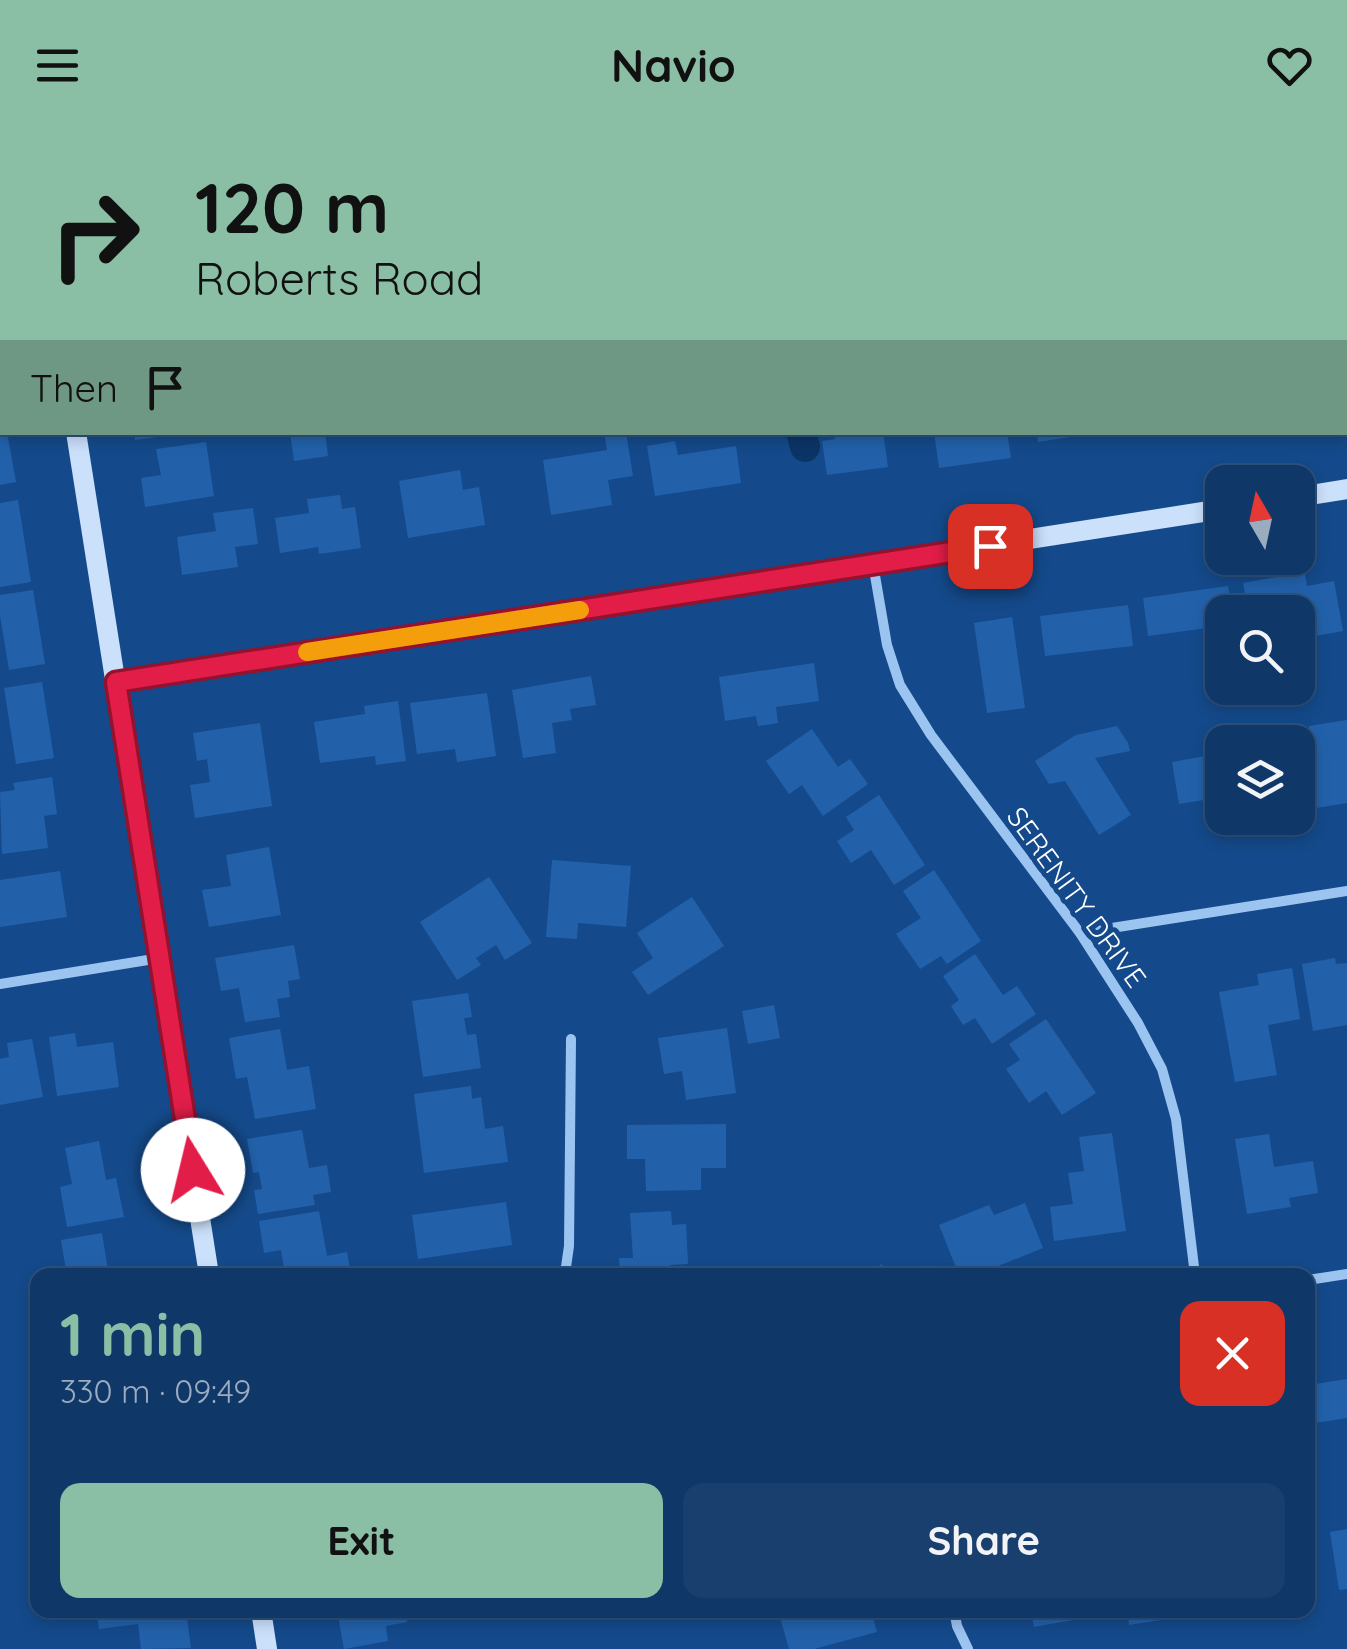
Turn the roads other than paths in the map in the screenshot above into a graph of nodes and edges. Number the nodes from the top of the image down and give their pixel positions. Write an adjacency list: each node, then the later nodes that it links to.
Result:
1 (76, 435): 6 (street)
2 (1347, 489): 3 (street)
3 (1315, 494)
4 (1205, 512): 5 (street)
5 (873, 564): 6 (street); 8 (street, SERENITY DRIVE)
6 (116, 682): 9 (street)
7 (1347, 891): 8 (street)
8 (1080, 933): 14 (street, SERENITY DRIVE)
9 (160, 958): 10 (street); 12 (street)
10 (0, 984)
11 (570, 1039): 13 (street)
12 (208, 1268)
13 (565, 1268)
14 (1195, 1268)
15 (1347, 1274): 16 (street)
16 (1315, 1279)
17 (261, 1618): 19 (street)
18 (956, 1618): 20 (street)
19 (266, 1649)
20 (968, 1649)

